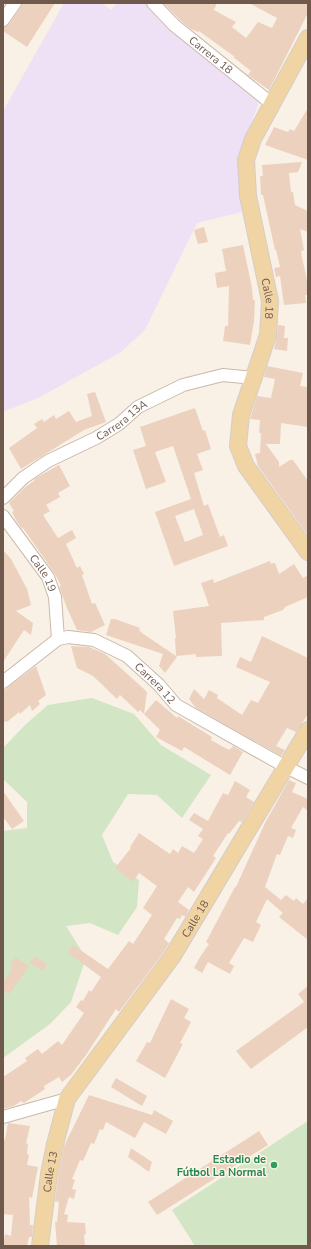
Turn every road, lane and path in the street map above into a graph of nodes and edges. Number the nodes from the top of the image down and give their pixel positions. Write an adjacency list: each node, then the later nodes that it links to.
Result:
1 (15, 3): 3 (street)
2 (153, 3): 5 (street, Carrera 18)
3 (3, 20)
4 (308, 38): 5 (main road, Calle 18)
5 (272, 104): 6 (main road, Calle 18)
6 (253, 378): 7 (street, Carrera 13A); 9 (main road, Calle 18)
7 (3, 498)
8 (3, 516): 10 (street, Calle 19)
9 (308, 552)
10 (58, 639): 11 (street); 13 (street, Carrera 12)
11 (3, 682)
12 (308, 730): 13 (main road, Calle 18)
13 (286, 767): 14 (street, Carrera 12); 15 (main road, Calle 18)
14 (308, 778)
15 (67, 1098): 16 (street); 17 (main road, Calle 13)
16 (3, 1118)
17 (40, 1246)

